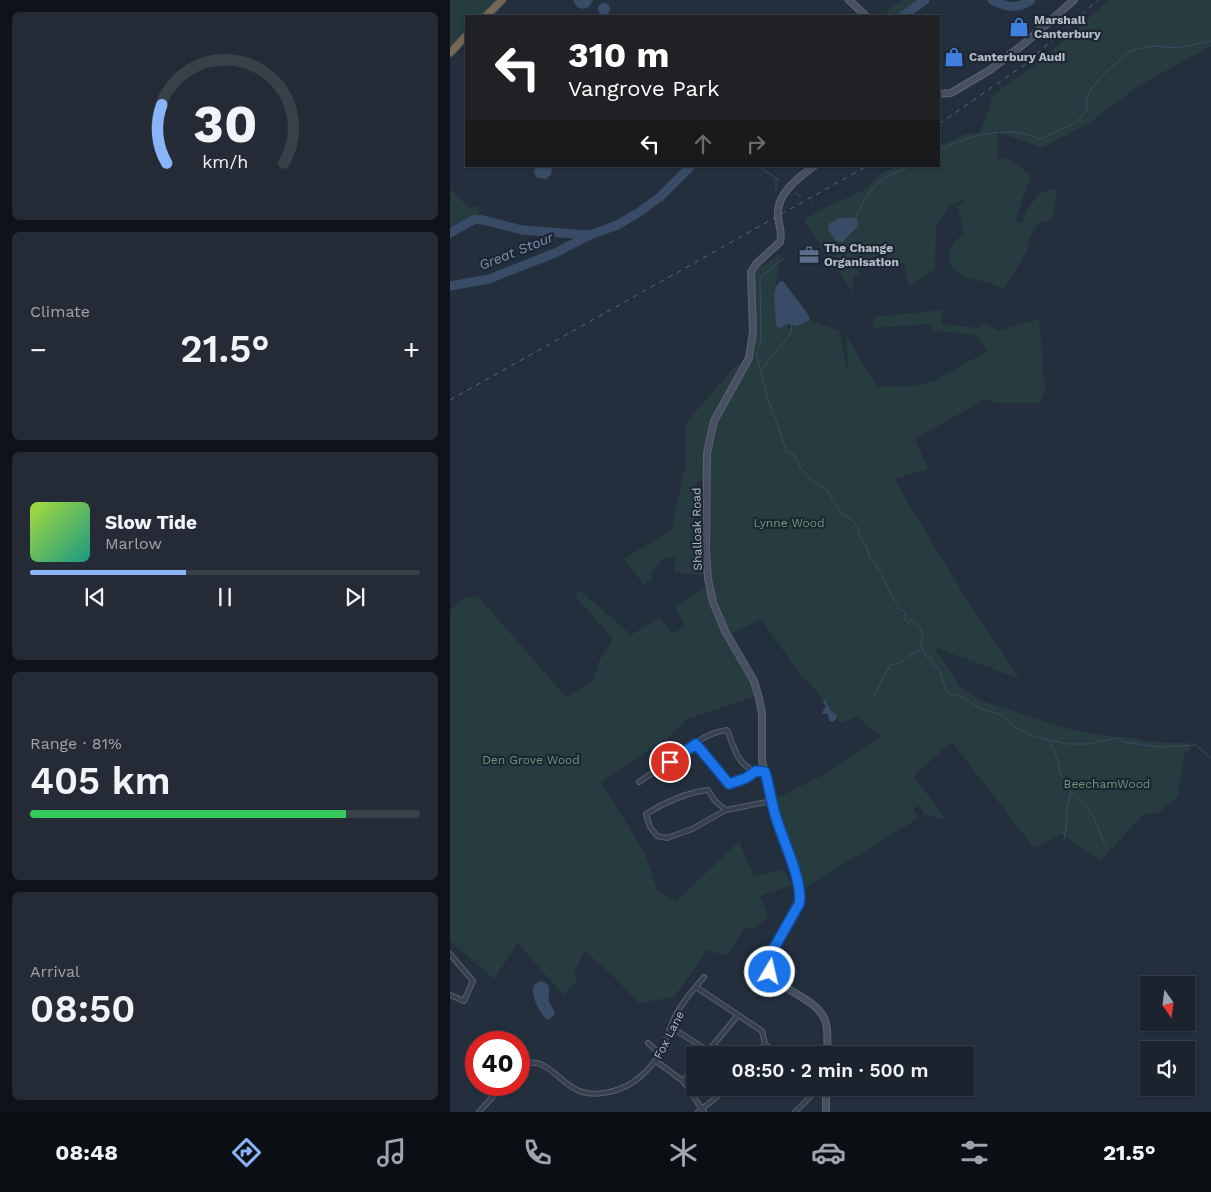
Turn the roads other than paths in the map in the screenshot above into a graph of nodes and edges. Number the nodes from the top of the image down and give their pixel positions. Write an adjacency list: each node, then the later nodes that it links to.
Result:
1 (502, 0): 4 (highway)
2 (849, 0): 5 (street)
3 (1074, 0): 8 (street)
4 (487, 15)
5 (865, 15)
6 (465, 37): 7 (highway)
7 (450, 53)
8 (940, 94)
9 (813, 167): 12 (street, Shalloak Road)
10 (696, 744): 11 (street); 11 (street); 13 (street)
11 (756, 771): 12 (street)
12 (765, 772): 14 (street, Shalloak Road)
13 (639, 782)
14 (772, 801): 15 (street); 26 (street, Shalloak Road)
15 (726, 810): 15 (street)
16 (450, 954): 19 (street)
17 (704, 977): 18 (street, Fox Lane)
18 (696, 987): 20 (street); 21 (street, Fox Lane)
19 (450, 995)
20 (738, 1015): 23 (street); 25 (street)
21 (671, 1027): 24 (street); 27 (street, Fox Lane)
22 (648, 1043): 27 (street)
23 (765, 1044)
24 (697, 1046)
25 (712, 1046)
26 (827, 1046)
27 (660, 1054): 30 (street, Fox Lane)
28 (548, 1060): 31 (street)
29 (530, 1062): 31 (street)
30 (656, 1062): 35 (street); 36 (street, Fox Lane)
31 (545, 1066): 32 (street)
32 (552, 1070): 33 (street); 36 (street)
33 (551, 1076)
34 (686, 1078): 35 (street)
35 (683, 1081): 42 (street)
36 (575, 1089): 37 (street)
37 (573, 1095)
38 (494, 1096): 43 (street)
39 (720, 1096): 42 (street)
40 (811, 1096): 45 (street)
41 (826, 1096): 46 (street)
42 (703, 1110): 44 (street)
43 (480, 1112)
44 (698, 1112)
45 (795, 1112)
46 (826, 1112)

